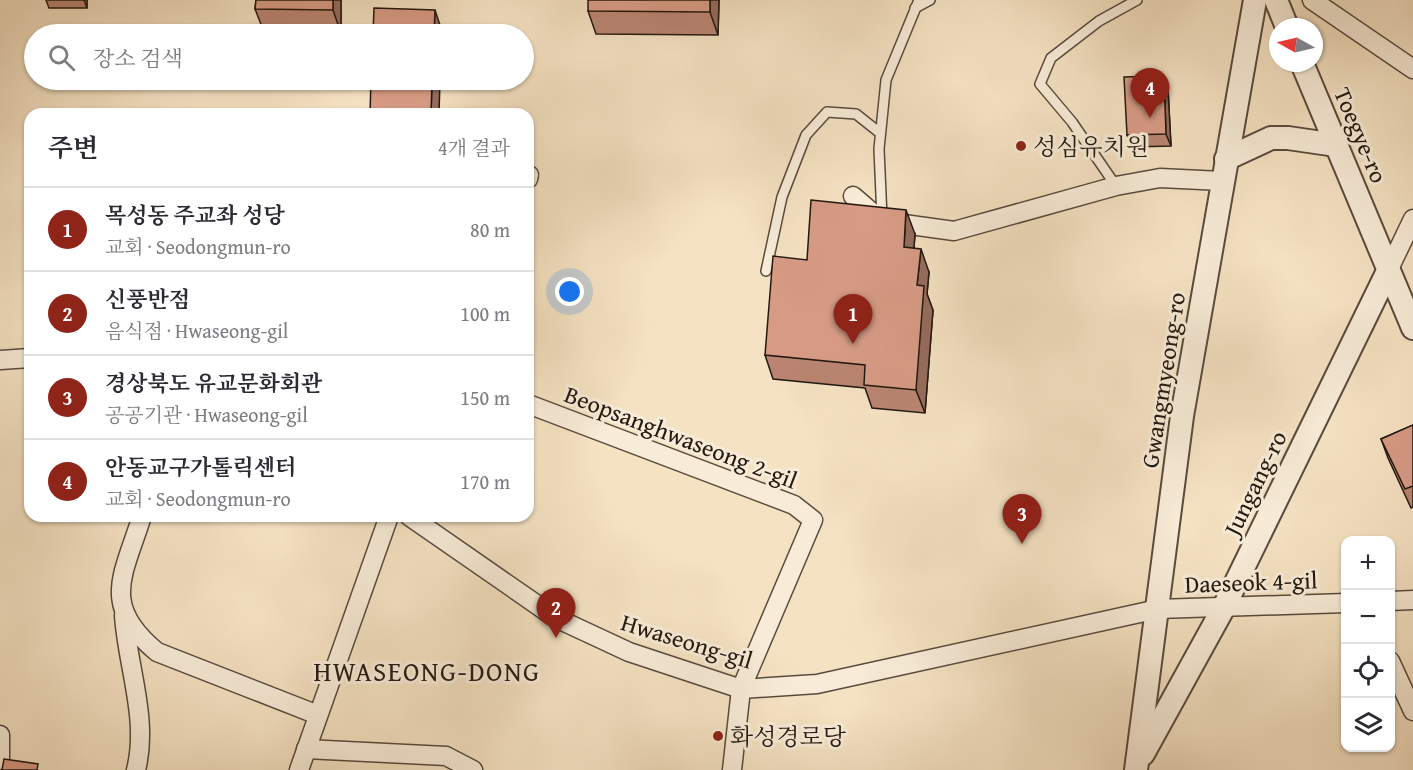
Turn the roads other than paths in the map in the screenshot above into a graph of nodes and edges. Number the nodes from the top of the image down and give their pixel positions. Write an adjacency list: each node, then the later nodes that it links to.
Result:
1 (930, 0): 6 (lane)
2 (1137, 0): 13 (lane)
3 (1255, 0): 12 (street, Gwangmyeong-ro)
4 (1276, 0): 7 (street)
5 (1312, 0): 8 (street)
6 (917, 4): 10 (lane)
7 (1283, 18)
8 (1413, 69)
9 (1306, 72): 11 (street, Toegye-ro)
10 (880, 133): 16 (lane); 17 (lane)
11 (1336, 145): 12 (street); 18 (street, Toegye-ro)
12 (1224, 170): 13 (street); 30 (street, Gwangmyeong-ro)
13 (1116, 186): 16 (street)
14 (853, 196): 16 (street)
15 (1413, 219): 18 (street, Jungang-ro)
16 (882, 221)
17 (766, 271)
18 (1388, 271): 19 (street, Toegye-ro); 29 (street, Jungang-ro)
19 (1413, 328)
20 (24, 358): 21 (street)
21 (0, 360)
22 (534, 406): 33 (street, Beopsanghwaseong 2-gil)
23 (140, 522): 31 (street)
24 (387, 522): 35 (street)
25 (418, 522): 33 (street, Hwaseong-gil)
26 (1413, 600): 27 (street)
27 (1395, 601)
28 (1341, 603): 29 (street, Daeseok 4-gil)
29 (1224, 607): 30 (street, Daeseok 4-gil); 39 (street, Jungang-ro)
30 (1158, 609): 33 (street, Hwaseong-gil); 39 (street, Gwangmyeong-ro)
31 (123, 613): 35 (street); 40 (street)
32 (1395, 672): 34 (street)
33 (741, 689): 43 (street)
34 (1413, 711)
35 (318, 715): 37 (street)
36 (0, 735): 38 (street)
37 (306, 748): 41 (street); 42 (street)
38 (0, 760)
39 (1136, 768)
40 (136, 770)
41 (299, 770)
42 (473, 770)
43 (732, 770)

